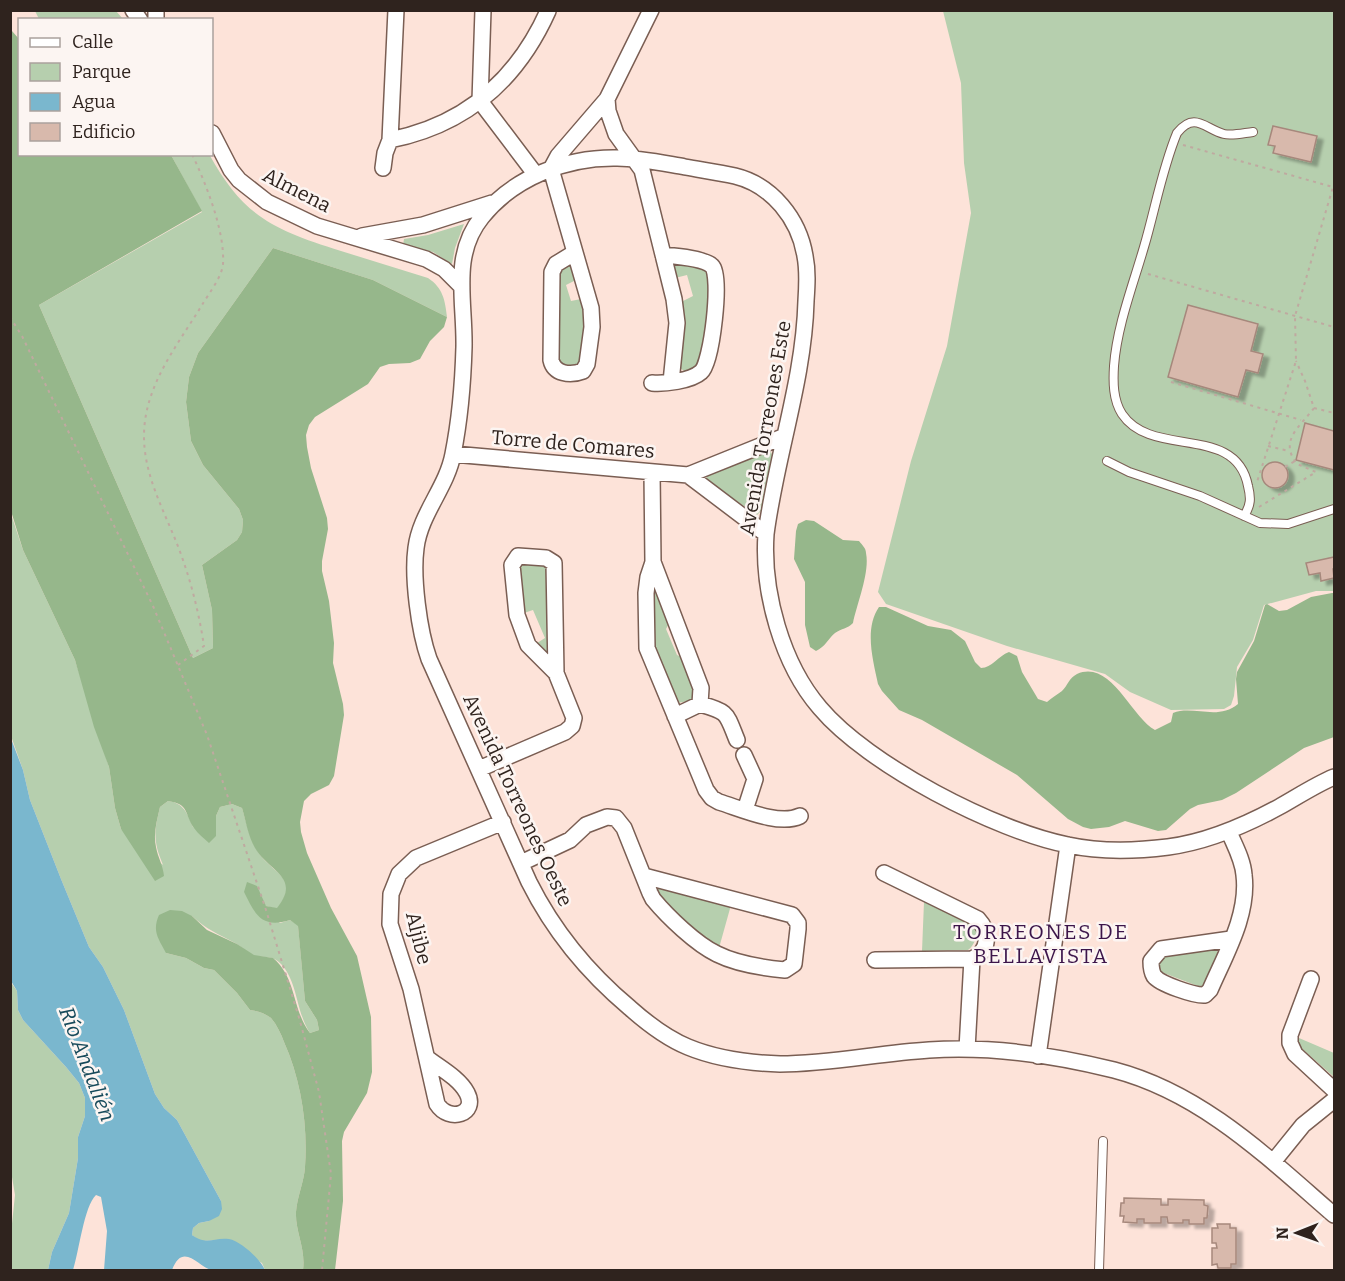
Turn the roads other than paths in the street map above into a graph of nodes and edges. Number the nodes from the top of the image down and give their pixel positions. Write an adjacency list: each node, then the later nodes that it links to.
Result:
1 (396, 10): 9 (street)
2 (483, 10): 6 (street)
3 (651, 10): 5 (street)
4 (548, 12): 6 (street)
5 (607, 99): 10 (street); 12 (street)
6 (480, 101): 9 (street); 13 (street)
7 (1253, 132): 27 (lane)
8 (213, 135): 15 (street, Almena)
9 (390, 140): 11 (street)
10 (635, 159): 12 (street, Avenida Torreones Oeste); 17 (street); 21 (street, Avenida Torreones Este)
11 (383, 168)
12 (551, 169): 13 (street, Avenida Torreones Oeste); 16 (street)
13 (536, 175): 14 (street, Avenida Torreones Oeste)
14 (498, 201): 15 (street, Almena); 18 (street, Avenida Torreones Oeste)
15 (357, 237): 18 (street, Almena)
16 (574, 253): 16 (street)
17 (663, 255): 19 (street); 19 (street)
18 (462, 287): 22 (street, Avenida Torreones Oeste)
19 (671, 382): 20 (street)
20 (652, 383)
21 (785, 436): 25 (street, Torre de Comares); 28 (street, Avenida Torreones Este)
22 (453, 454): 24 (street, Torre de Comares); 35 (street, Avenida Torreones Oeste)
23 (1107, 461): 27 (lane)
24 (652, 472): 25 (street, Torre de Comares); 29 (street)
25 (688, 475): 28 (street)
26 (1335, 508): 27 (lane)
27 (1244, 516)
28 (766, 534): 41 (street, Avenida Torreones Este)
29 (653, 562): 31 (street); 32 (street)
30 (556, 673): 30 (street); 35 (street)
31 (700, 704): 32 (street); 33 (street)
32 (675, 716): 37 (street)
33 (737, 741)
34 (744, 755): 37 (street)
35 (479, 769): 39 (street, Avenida Torreones Oeste)
36 (1335, 777): 40 (street, Avenida Torreones Este)
37 (746, 810): 38 (street)
38 (800, 816)
39 (503, 822): 42 (street, Avenida Torreones Oeste); 51 (street, Aljibe)
40 (1229, 832): 41 (street, Avenida Torreones Este); 45 (street)
41 (1068, 845): 50 (street)
42 (521, 863): 44 (street); 49 (street, Avenida Torreones Oeste)
43 (884, 873): 46 (street)
44 (644, 876): 44 (street)
45 (1231, 939): 45 (street)
46 (972, 959): 47 (street); 49 (street)
47 (875, 960)
48 (1311, 979): 52 (street)
49 (967, 1049): 50 (street, Avenida Torreones Oeste)
50 (1038, 1056): 55 (street, Avenida Torreones Oeste)
51 (427, 1058)
52 (1335, 1090)
53 (1335, 1100): 55 (street)
54 (1103, 1141): 57 (lane)
55 (1273, 1162): 56 (street, Avenida Torreones Oeste)
56 (1335, 1215)
57 (1099, 1270)

